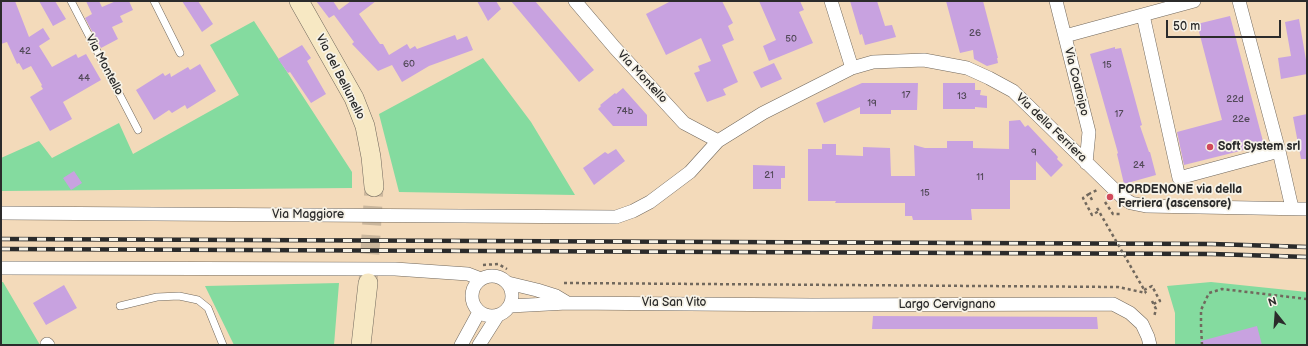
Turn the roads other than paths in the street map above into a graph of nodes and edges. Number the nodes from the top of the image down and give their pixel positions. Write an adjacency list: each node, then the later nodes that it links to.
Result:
1 (70, 1): 13 (lane, Via Montello)
2 (154, 1): 11 (lane)
3 (575, 1): 14 (street, Via Montello)
4 (830, 1): 12 (street)
5 (1056, 1): 10 (street, Via Codroipo)
6 (1194, 1): 9 (street)
7 (1239, 1): 15 (street)
8 (303, 9): 17 (street, Via del Bellunello)
9 (1143, 15): 10 (street); 15 (street)
10 (1065, 36): 16 (street, Via Codroipo)
11 (180, 53)
12 (852, 68): 14 (street, Via della Ferriera); 16 (street, Via della Ferriera)
13 (138, 130)
14 (718, 141): 21 (street, Via della Ferriera)
15 (1279, 151): 18 (street)
16 (1086, 163): 18 (street, Via della Ferriera)
17 (374, 186)
18 (1292, 208): 19 (street, Via della Ferriera)
19 (1307, 209)
20 (1, 213): 21 (street, Via Maggiore)
21 (616, 217)
22 (1, 268): 24 (street)
23 (510, 277): 24 (street); 26 (street, Via San Vito); 29 (street)
24 (482, 279): 30 (street)
25 (368, 283): 32 (street)
26 (567, 303): 27 (street, Via San Vito); 29 (street, Via San Vito)
27 (781, 304): 36 (street, Largo Cervignano)
28 (120, 306): 33 (lane)
29 (510, 306): 31 (street)
30 (479, 312): 31 (street); 34 (street)
31 (498, 316): 35 (street)
32 (366, 339)
33 (223, 345)
34 (461, 345)
35 (479, 345)
36 (1150, 345)

